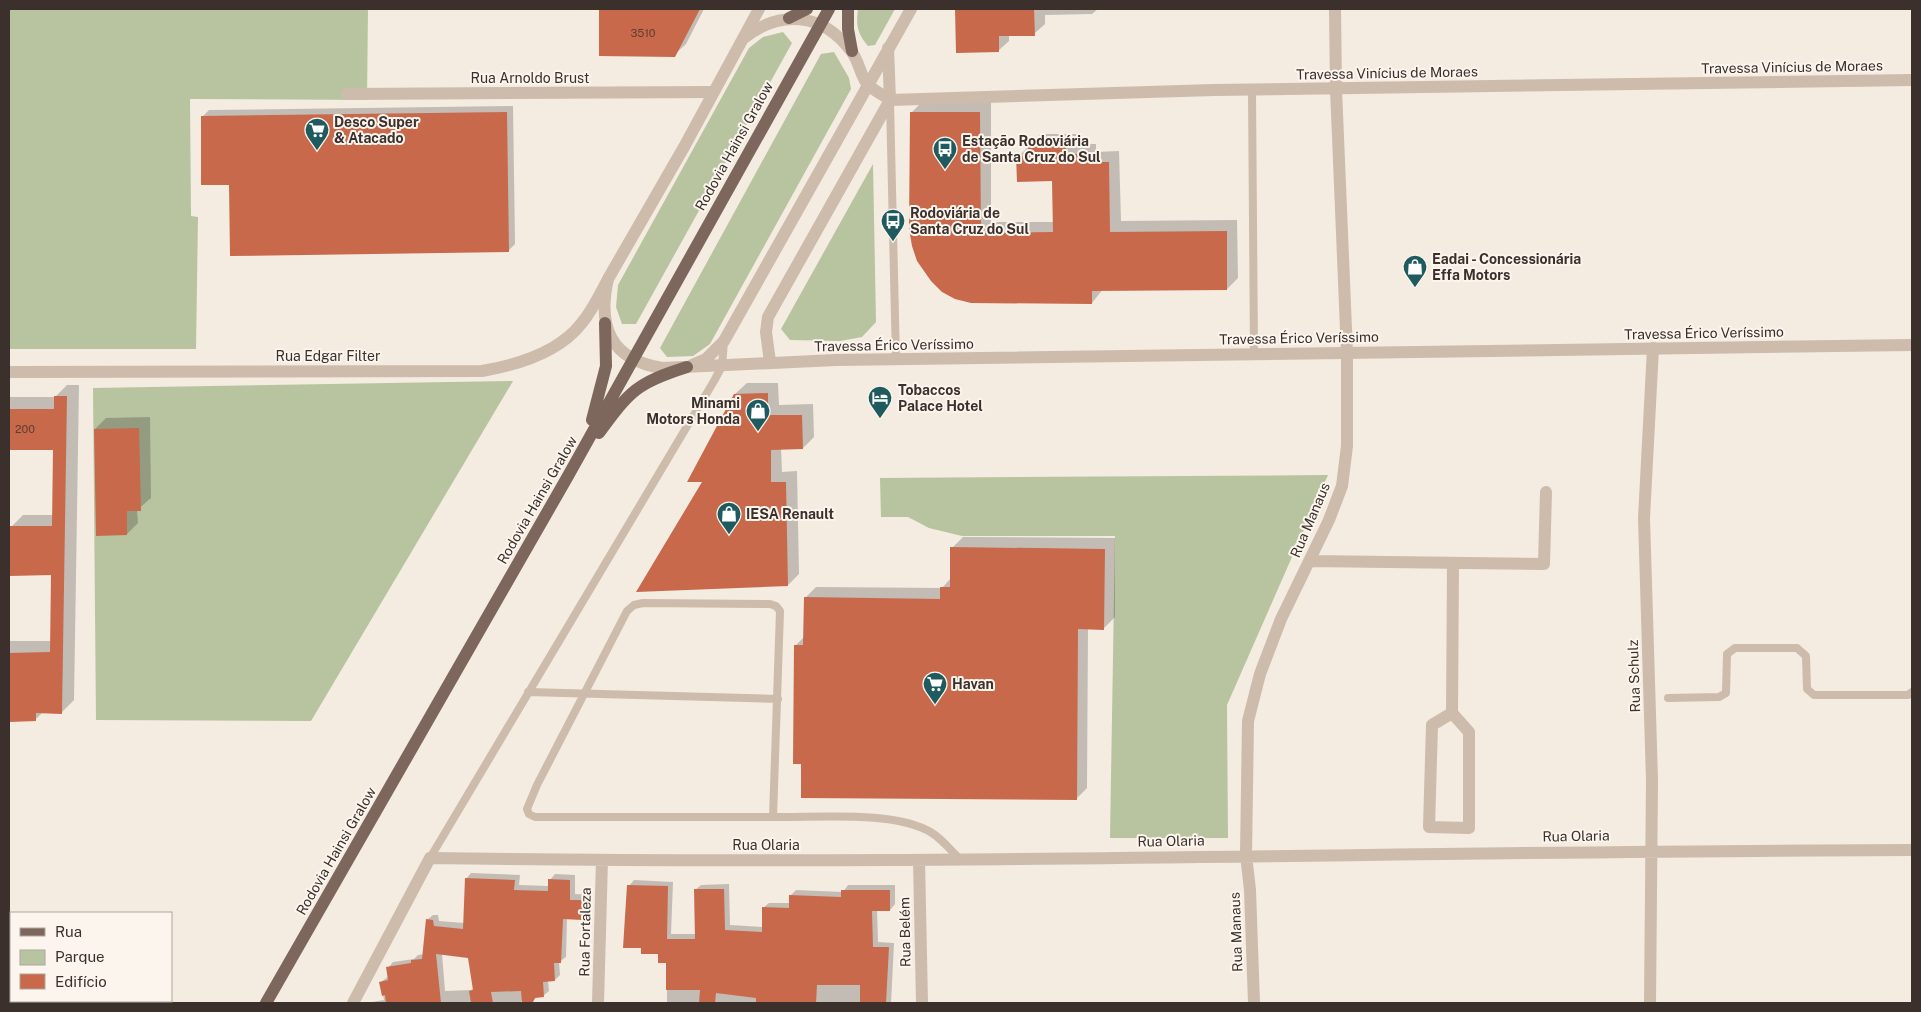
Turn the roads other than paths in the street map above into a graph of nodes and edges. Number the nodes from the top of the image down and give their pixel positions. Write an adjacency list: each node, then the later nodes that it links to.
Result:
1 (759, 9): 9 (street, Rua Edgar Filter)
2 (807, 9): 7 (main road)
3 (829, 9): 8 (main road, Rodovia Hainsi Gralow)
4 (848, 9): 11 (main road)
5 (911, 9): 10 (street)
6 (1335, 9): 15 (street, Rua Manaus)
7 (789, 18): 8 (street); 9 (street)
8 (820, 26): 11 (street); 26 (main road, Rodovia Hainsi Gralow)
9 (741, 41): 16 (street, Rua Edgar Filter)
10 (888, 48): 13 (street); 18 (street)
11 (852, 51): 13 (street)
12 (1912, 80): 15 (street, Travessa Vinícius de Moraes)
13 (867, 84): 18 (street); 21 (street)
14 (1252, 90): 15 (street, Travessa Vinícius de Moraes); 18 (street, Travessa Vinícius de Moraes); 25 (lane)
15 (1336, 90): 24 (street, Rua Manaus)
16 (714, 92): 17 (street, Rua Arnoldo Brust); 19 (street, Rua Edgar Filter)
17 (347, 94)
18 (890, 100): 27 (lane); 28 (street)
19 (608, 279): 20 (street); 31 (street, Rua Edgar Filter)
20 (605, 323): 26 (street); 32 (main road)
21 (724, 341): 29 (lane); 30 (street)
22 (1912, 345): 23 (street, Travessa Érico Veríssimo)
23 (1652, 348): 24 (street, Travessa Érico Veríssimo); 44 (street, Rua Schulz)
24 (1347, 352): 25 (street, Travessa Érico Veríssimo); 34 (street, Rua Manaus)
25 (1254, 354): 27 (street, Travessa Érico Veríssimo)
26 (633, 360): 30 (street, Travessa Érico Veríssimo); 32 (main road, Rodovia Hainsi Gralow)
27 (896, 360): 28 (street, Travessa Érico Veríssimo)
28 (770, 362): 29 (street, Travessa Érico Veríssimo)
29 (722, 366): 30 (street, Travessa Érico Veríssimo); 36 (lane)
30 (687, 367): 32 (main road)
31 (9, 372)
32 (568, 476): 50 (main road, Rodovia Hainsi Gralow)
33 (1546, 492): 35 (street)
34 (1310, 561): 35 (street); 45 (street, Rua Manaus)
35 (1452, 564): 41 (street)
36 (528, 692): 38 (lane); 46 (lane)
37 (1912, 692): 39 (lane)
38 (582, 695): 40 (lane); 40 (lane); 42 (lane)
39 (1668, 698)
40 (778, 699): 42 (lane)
41 (1452, 713): 41 (street)
42 (773, 817): 47 (lane)
43 (1912, 850): 44 (street, Rua Olaria)
44 (1650, 851): 45 (street, Rua Olaria); 55 (street, Rua Schulz)
45 (1246, 855): 47 (street, Rua Olaria); 54 (street, Rua Manaus)
46 (430, 858): 48 (street, Rua Olaria); 51 (street)
47 (960, 859): 49 (street, Rua Olaria)
48 (602, 860): 49 (street, Rua Olaria); 52 (street, Rua Fortaleza)
49 (919, 860): 53 (street, Rua Belém)
50 (266, 1003)
51 (353, 1003)
52 (598, 1003)
53 (922, 1003)
54 (1254, 1003)
55 (1650, 1003)

